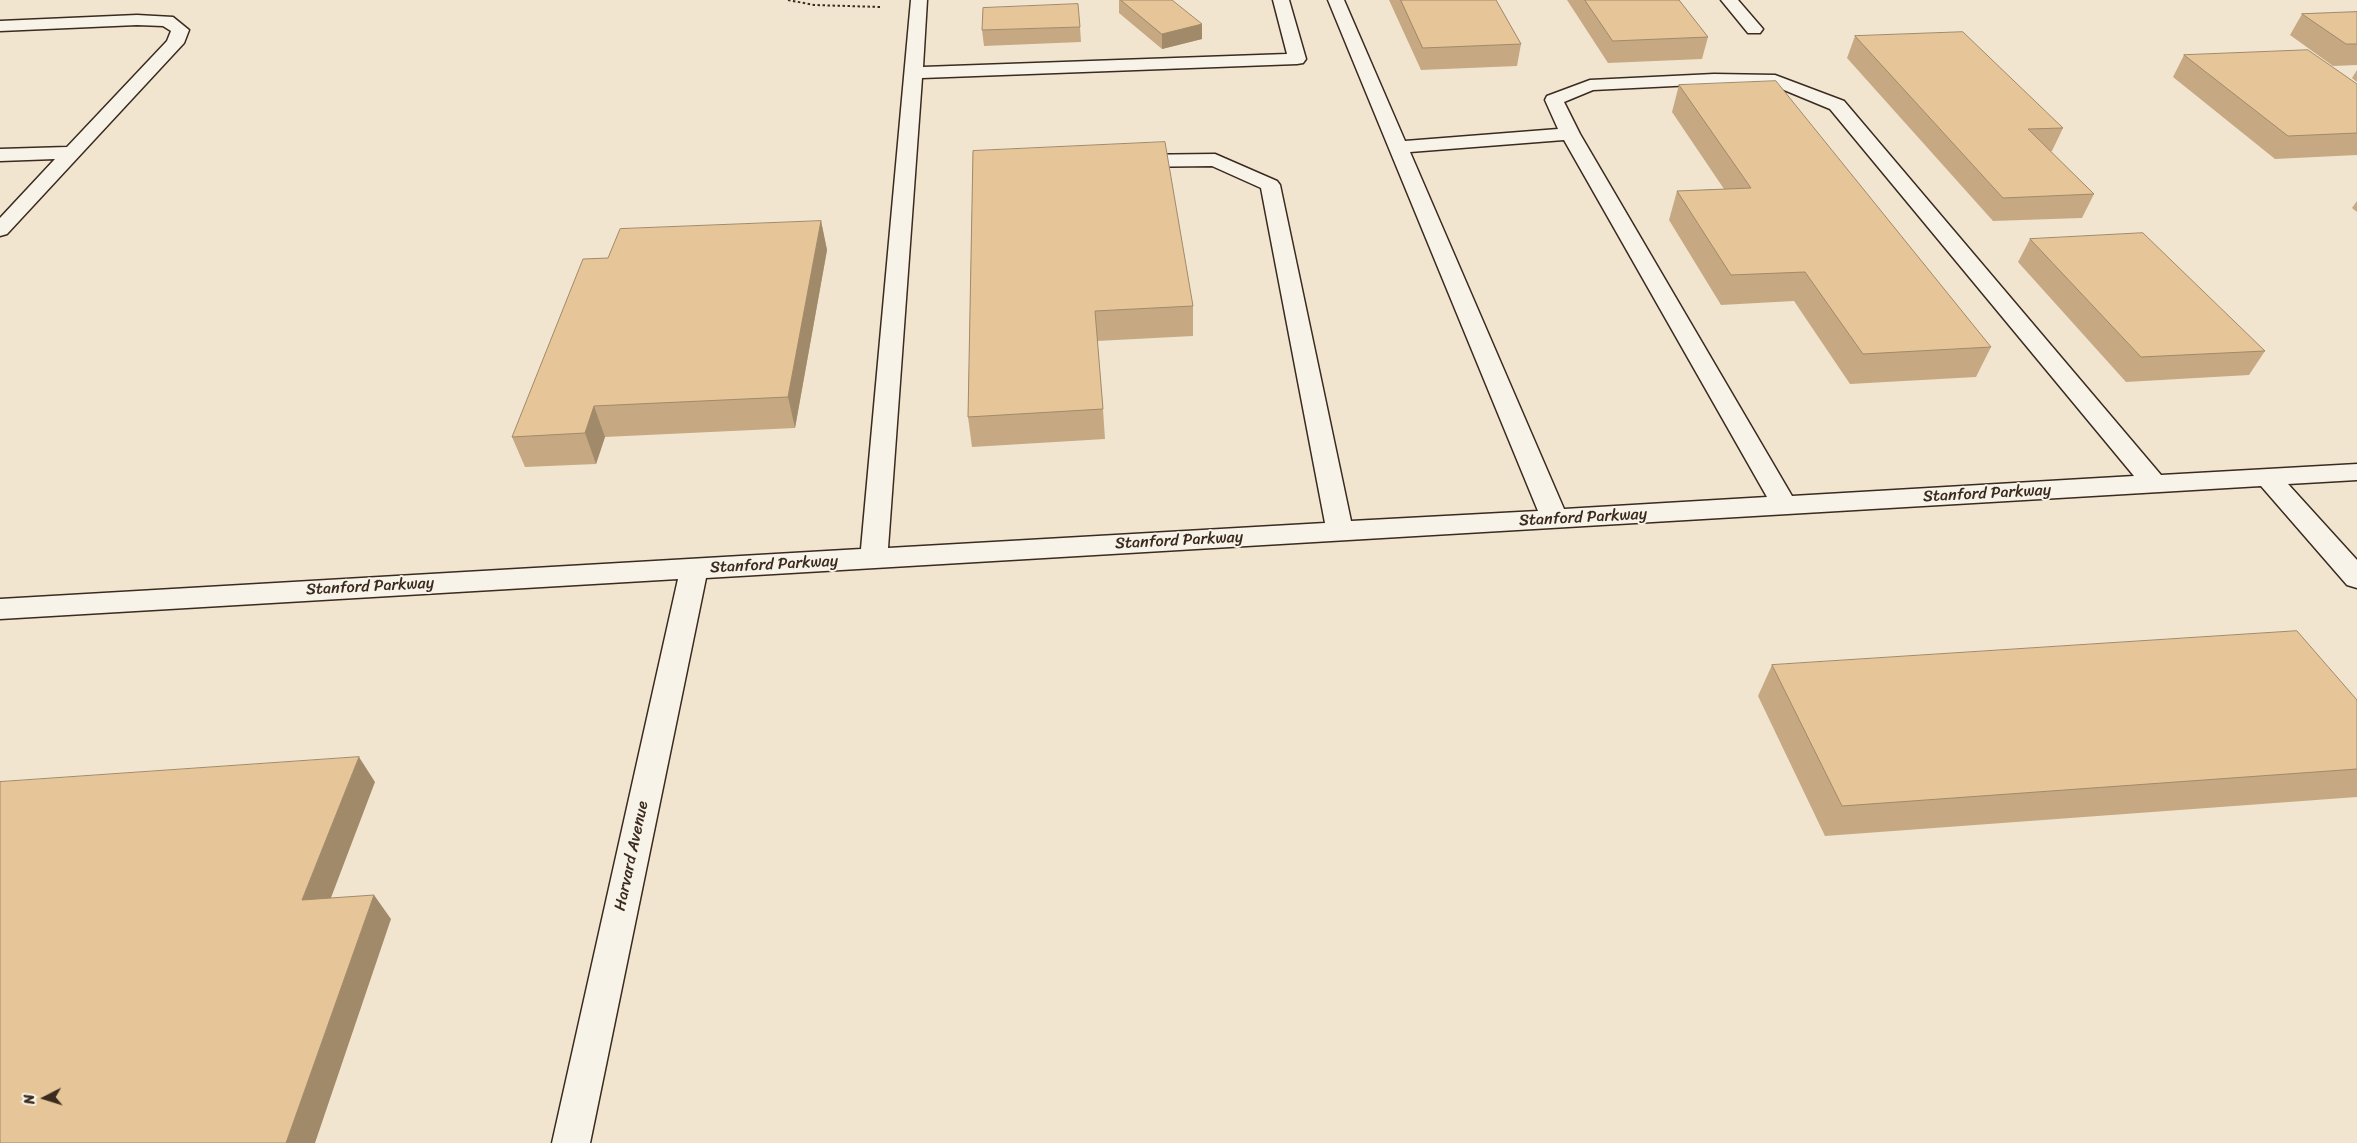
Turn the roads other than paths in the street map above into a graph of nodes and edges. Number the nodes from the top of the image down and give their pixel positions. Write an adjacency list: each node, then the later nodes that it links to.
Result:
1 (1281, 0): 7 (street)
2 (1336, 0): 9 (street)
3 (1729, 0): 6 (street)
4 (918, 3): 7 (street)
5 (0, 26): 10 (street)
6 (1754, 29)
7 (913, 73): 20 (street)
8 (1570, 134): 9 (street); 16 (street); 17 (street)
9 (1398, 148): 18 (street)
10 (73, 153): 11 (street); 13 (street)
11 (0, 155)
12 (1105, 161): 19 (street)
13 (0, 230)
14 (2357, 472): 15 (street, Stanford Parkway)
15 (2268, 477): 16 (street, Stanford Parkway); 22 (street)
16 (2154, 484): 17 (street, Stanford Parkway)
17 (1785, 506): 18 (street, Stanford Parkway)
18 (1555, 519): 19 (street, Stanford Parkway)
19 (1340, 532): 20 (street, Stanford Parkway)
20 (874, 560): 21 (street, Stanford Parkway)
21 (694, 570): 23 (street, Stanford Parkway); 24 (street, Harvard Avenue)
22 (2357, 578)
23 (0, 609)
24 (571, 1143)

